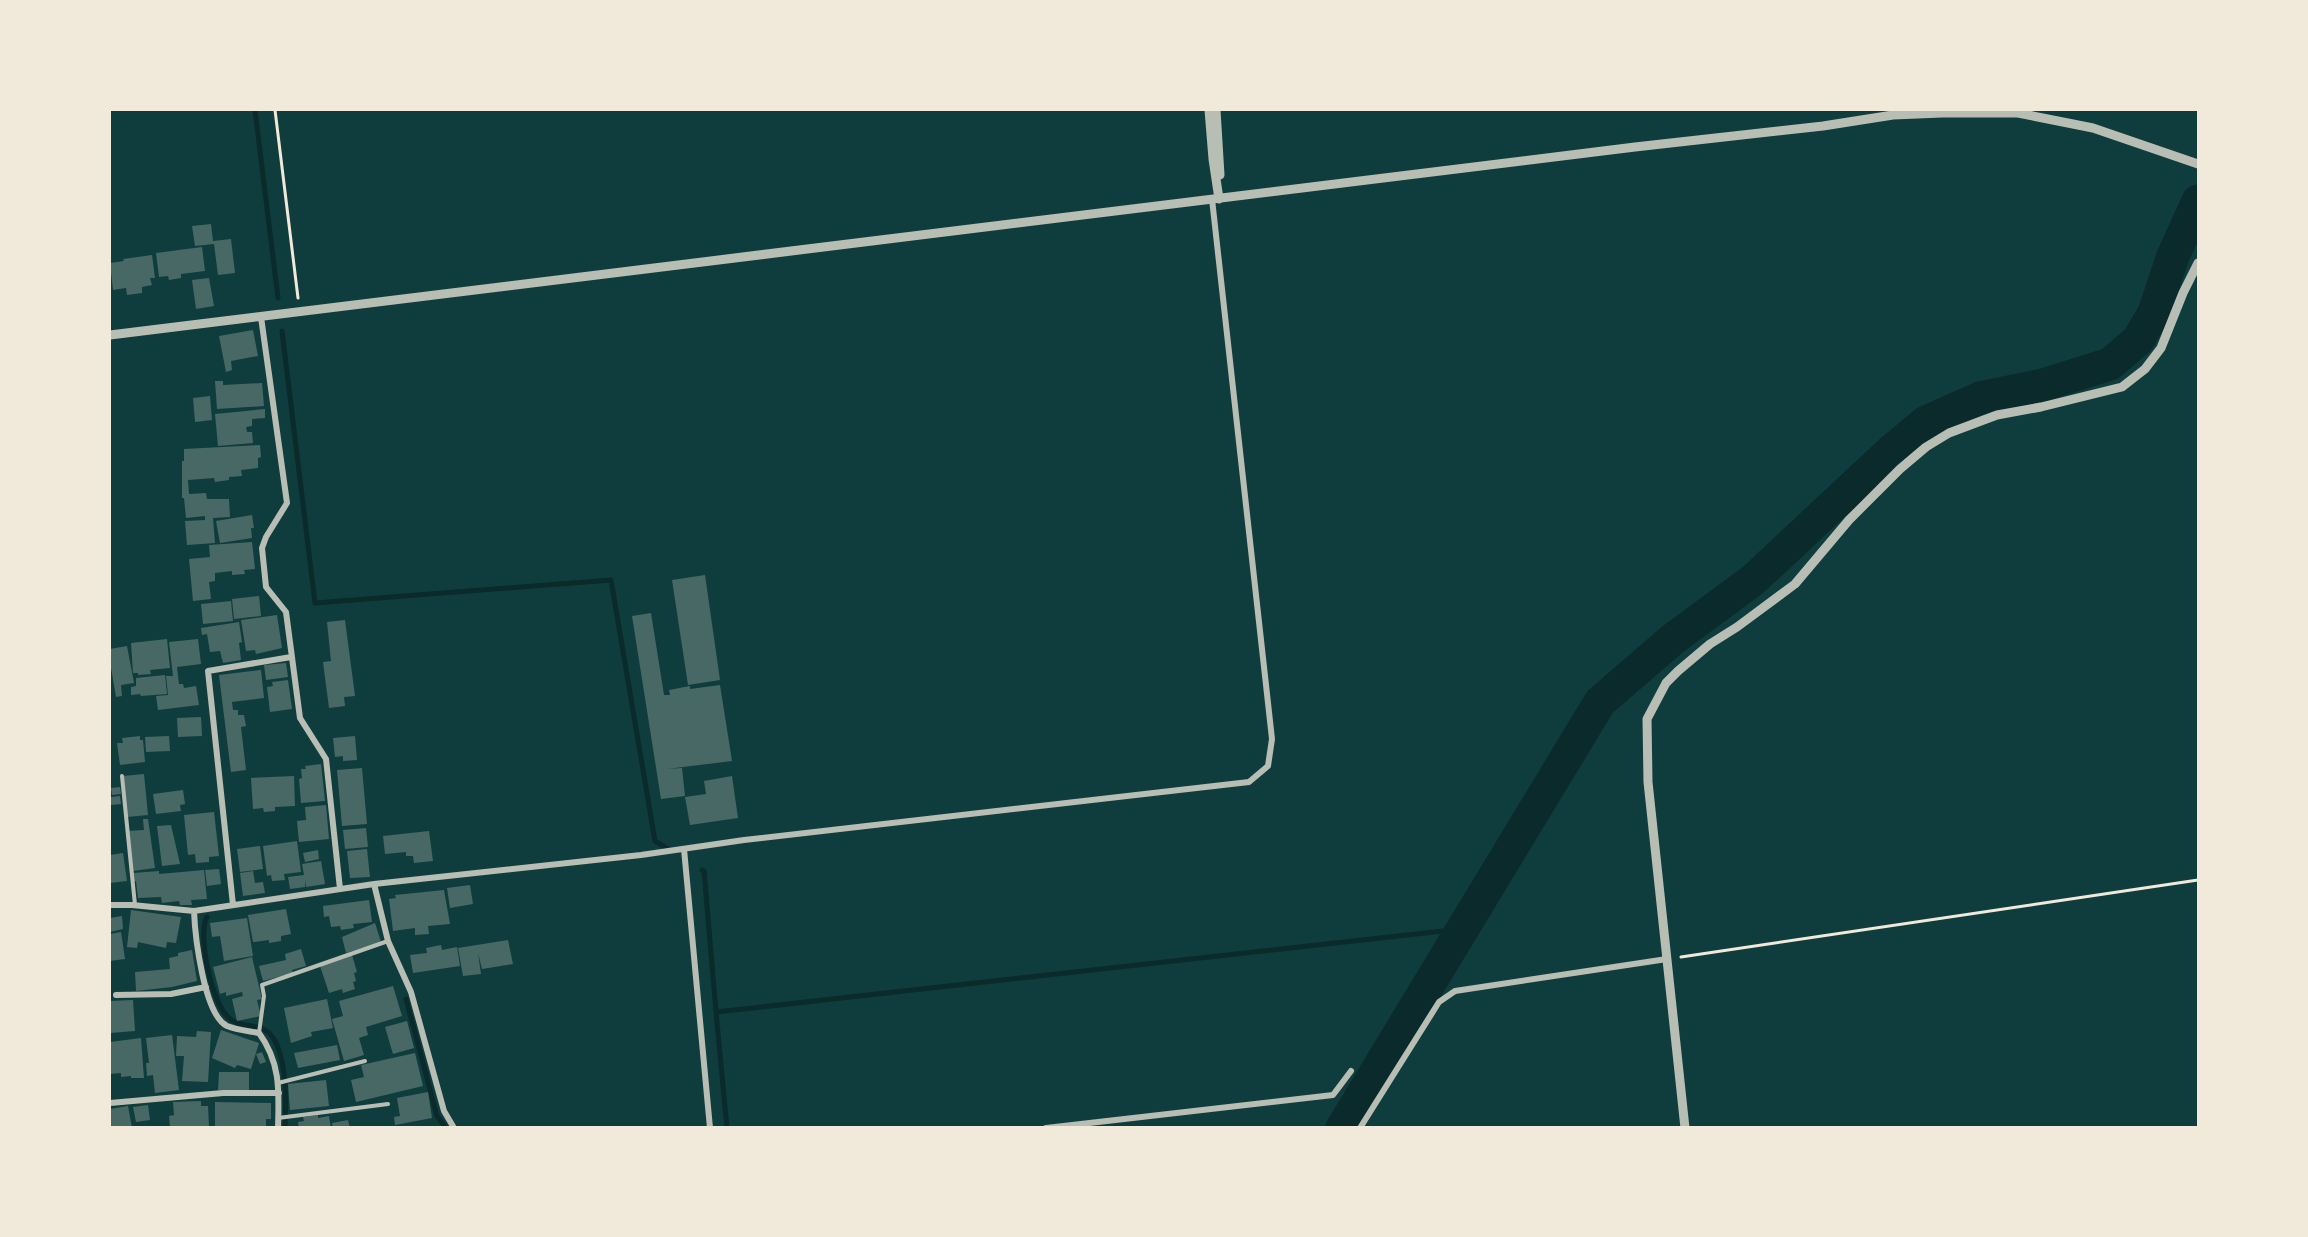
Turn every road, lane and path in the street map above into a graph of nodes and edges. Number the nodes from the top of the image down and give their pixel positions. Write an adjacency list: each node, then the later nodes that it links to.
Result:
1 (275, 110): 7 (path)
2 (1209, 110): 5 (street)
3 (1216, 110): 5 (street)
4 (2199, 164): 5 (street)
5 (1215, 199): 7 (street); 12 (street)
6 (2199, 263): 21 (street)
7 (299, 313): 8 (street)
8 (261, 317): 9 (street); 10 (street)
9 (110, 336)
10 (291, 657): 15 (street); 18 (street)
11 (122, 776): 17 (lane)
12 (684, 849): 14 (street); 34 (street)
13 (2199, 880): 21 (path)
14 (374, 884): 15 (street); 20 (street)
15 (340, 889): 18 (street)
16 (110, 905): 17 (street)
17 (135, 905): 19 (street)
18 (233, 905): 19 (street)
19 (194, 911): 22 (street)
20 (388, 941): 24 (lane); 33 (street)
21 (1667, 959): 36 (street); 37 (street)
22 (206, 987): 23 (street); 24 (street)
23 (116, 995)
24 (259, 1033): 27 (street)
25 (365, 1061): 27 (lane)
26 (1351, 1071): 35 (street)
27 (278, 1083): 28 (street)
28 (279, 1092): 29 (street); 31 (street)
29 (110, 1103)
30 (388, 1104): 31 (lane)
31 (278, 1118): 32 (street)
32 (278, 1128)
33 (454, 1128)
34 (710, 1128)
35 (1046, 1128)
36 (1360, 1128)
37 (1685, 1128)

